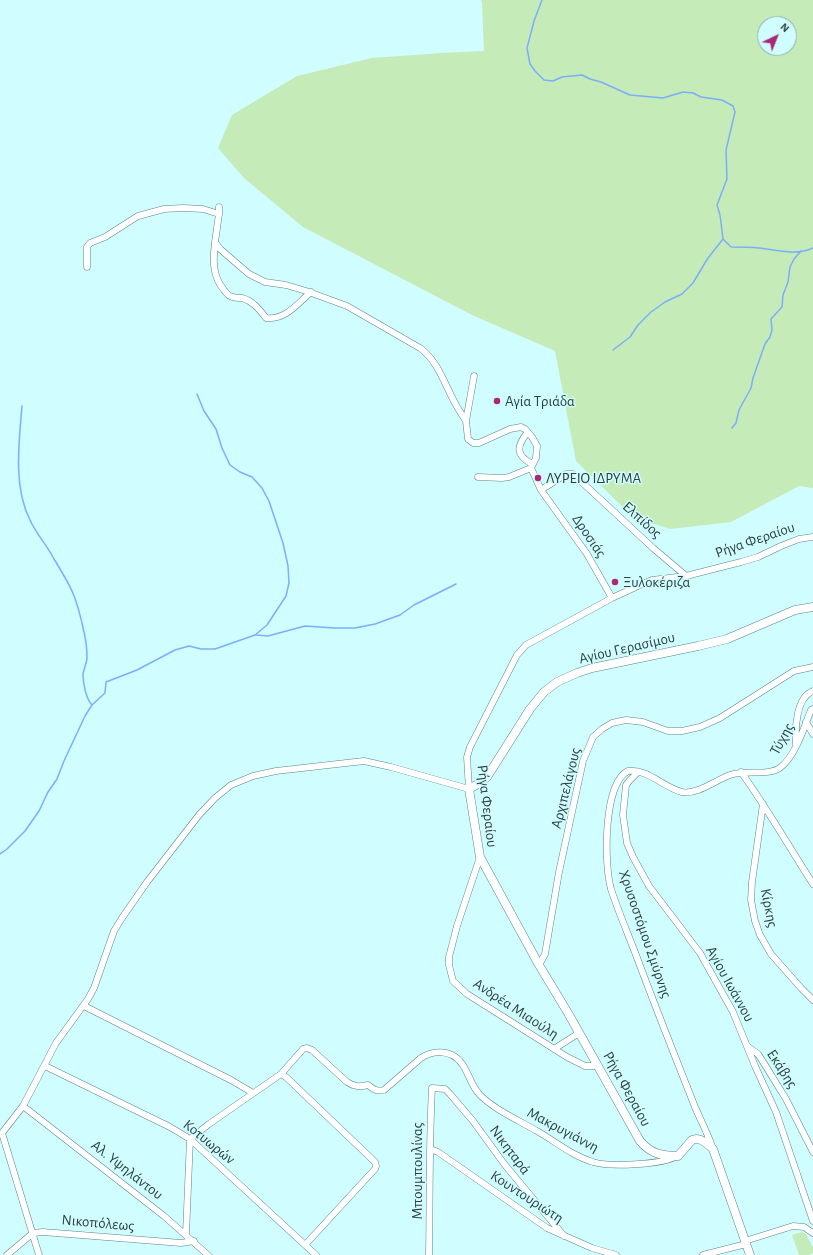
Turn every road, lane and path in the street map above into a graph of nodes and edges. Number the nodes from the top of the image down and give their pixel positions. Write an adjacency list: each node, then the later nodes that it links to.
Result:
1 (219, 207): 2 (street)
2 (219, 214): 3 (street); 4 (street)
3 (215, 242): 5 (street); 5 (street)
4 (87, 266)
5 (311, 292): 7 (street)
6 (474, 376): 7 (street)
7 (466, 421): 8 (street)
8 (527, 433): 9 (street); 9 (street, Δροσιάς)
9 (531, 466): 10 (street); 11 (street, Δροσιάς)
10 (478, 477)
11 (541, 490): 13 (street, Ελπίδος); 14 (street, Δροσιάς)
12 (813, 537): 13 (street, Ρήγα Φεραίου)
13 (686, 576): 14 (street, Ρήγα Φεραίου)
14 (612, 598): 24 (street, Ρήγα Φεραίου)
15 (813, 607): 24 (street, Αγίου Γερασίμου)
16 (813, 667): 28 (street, Αρχιπελάγους)
17 (813, 691): 21 (street)
18 (813, 709): 19 (street, Τύχης)
19 (806, 722): 20 (street); 21 (street, Τύχης)
20 (813, 734)
21 (796, 746): 23 (street, Τύχης)
22 (638, 772): 23 (street); 32 (street, Αγίου Ιωάννου); 41 (street, Χρυσοστόμου Σμύρνης)
23 (741, 772): 25 (street)
24 (469, 789): 26 (street, Ρήγα Φεραίου); 30 (street)
25 (763, 804): 27 (street); 29 (street, Κίρκης)
26 (480, 857): 28 (street, Ρήγα Φεραίου); 33 (street, Ανδρέα Μιαούλη)
27 (813, 884)
28 (539, 965): 31 (street, Ρήγα Φεραίου)
29 (813, 1000)
30 (84, 1006): 34 (street); 38 (street)
31 (579, 1033): 33 (street); 35 (street, Ρήγα Φεραίου)
32 (747, 1046): 43 (street, Εκάβης); 45 (street, Αγίου Ιωάννου)
33 (554, 1049): 35 (street, Ανδρέα Μιαούλη)
34 (45, 1066): 39 (street); 40 (street, Κοτυωρών)
35 (598, 1066): 44 (street, Ρήγα Φεραίου)
36 (281, 1074): 38 (street); 44 (street, Μακρυγιάννη); 52 (street)
37 (432, 1088): 42 (street, Μπουμπουλίνας); 49 (street, Νικηταρά)
38 (253, 1093): 40 (street)
39 (25, 1107): 46 (street); 48 (street, Αλ. Υψηλάντου)
40 (190, 1139): 48 (street); 52 (street, Κοτυωρών)
41 (714, 1148): 44 (street); 51 (street, Χρυσοστόμου Σμύρνης)
42 (430, 1149): 49 (street, Κουντουριώτη); 57 (street, Μπουμπουλίνας)
43 (813, 1152)
44 (678, 1156)
45 (813, 1221)
46 (33, 1233): 50 (street, Νικοπόλεως); 54 (street); 55 (street)
47 (813, 1233): 51 (street)
48 (186, 1234): 50 (street, Αλ. Υψηλάντου)
49 (564, 1236): 58 (street, Κουντουριώτη)
50 (194, 1241): 56 (street, Αλ. Υψηλάντου)
51 (746, 1242): 59 (street); 60 (street, Χρυσοστόμου Σμύρνης)
52 (305, 1245): 53 (street, Κοτυωρών)
53 (312, 1254)
54 (7, 1255)
55 (39, 1255)
56 (208, 1255)
57 (428, 1255)
58 (616, 1255)
59 (703, 1255)
60 (750, 1255)

